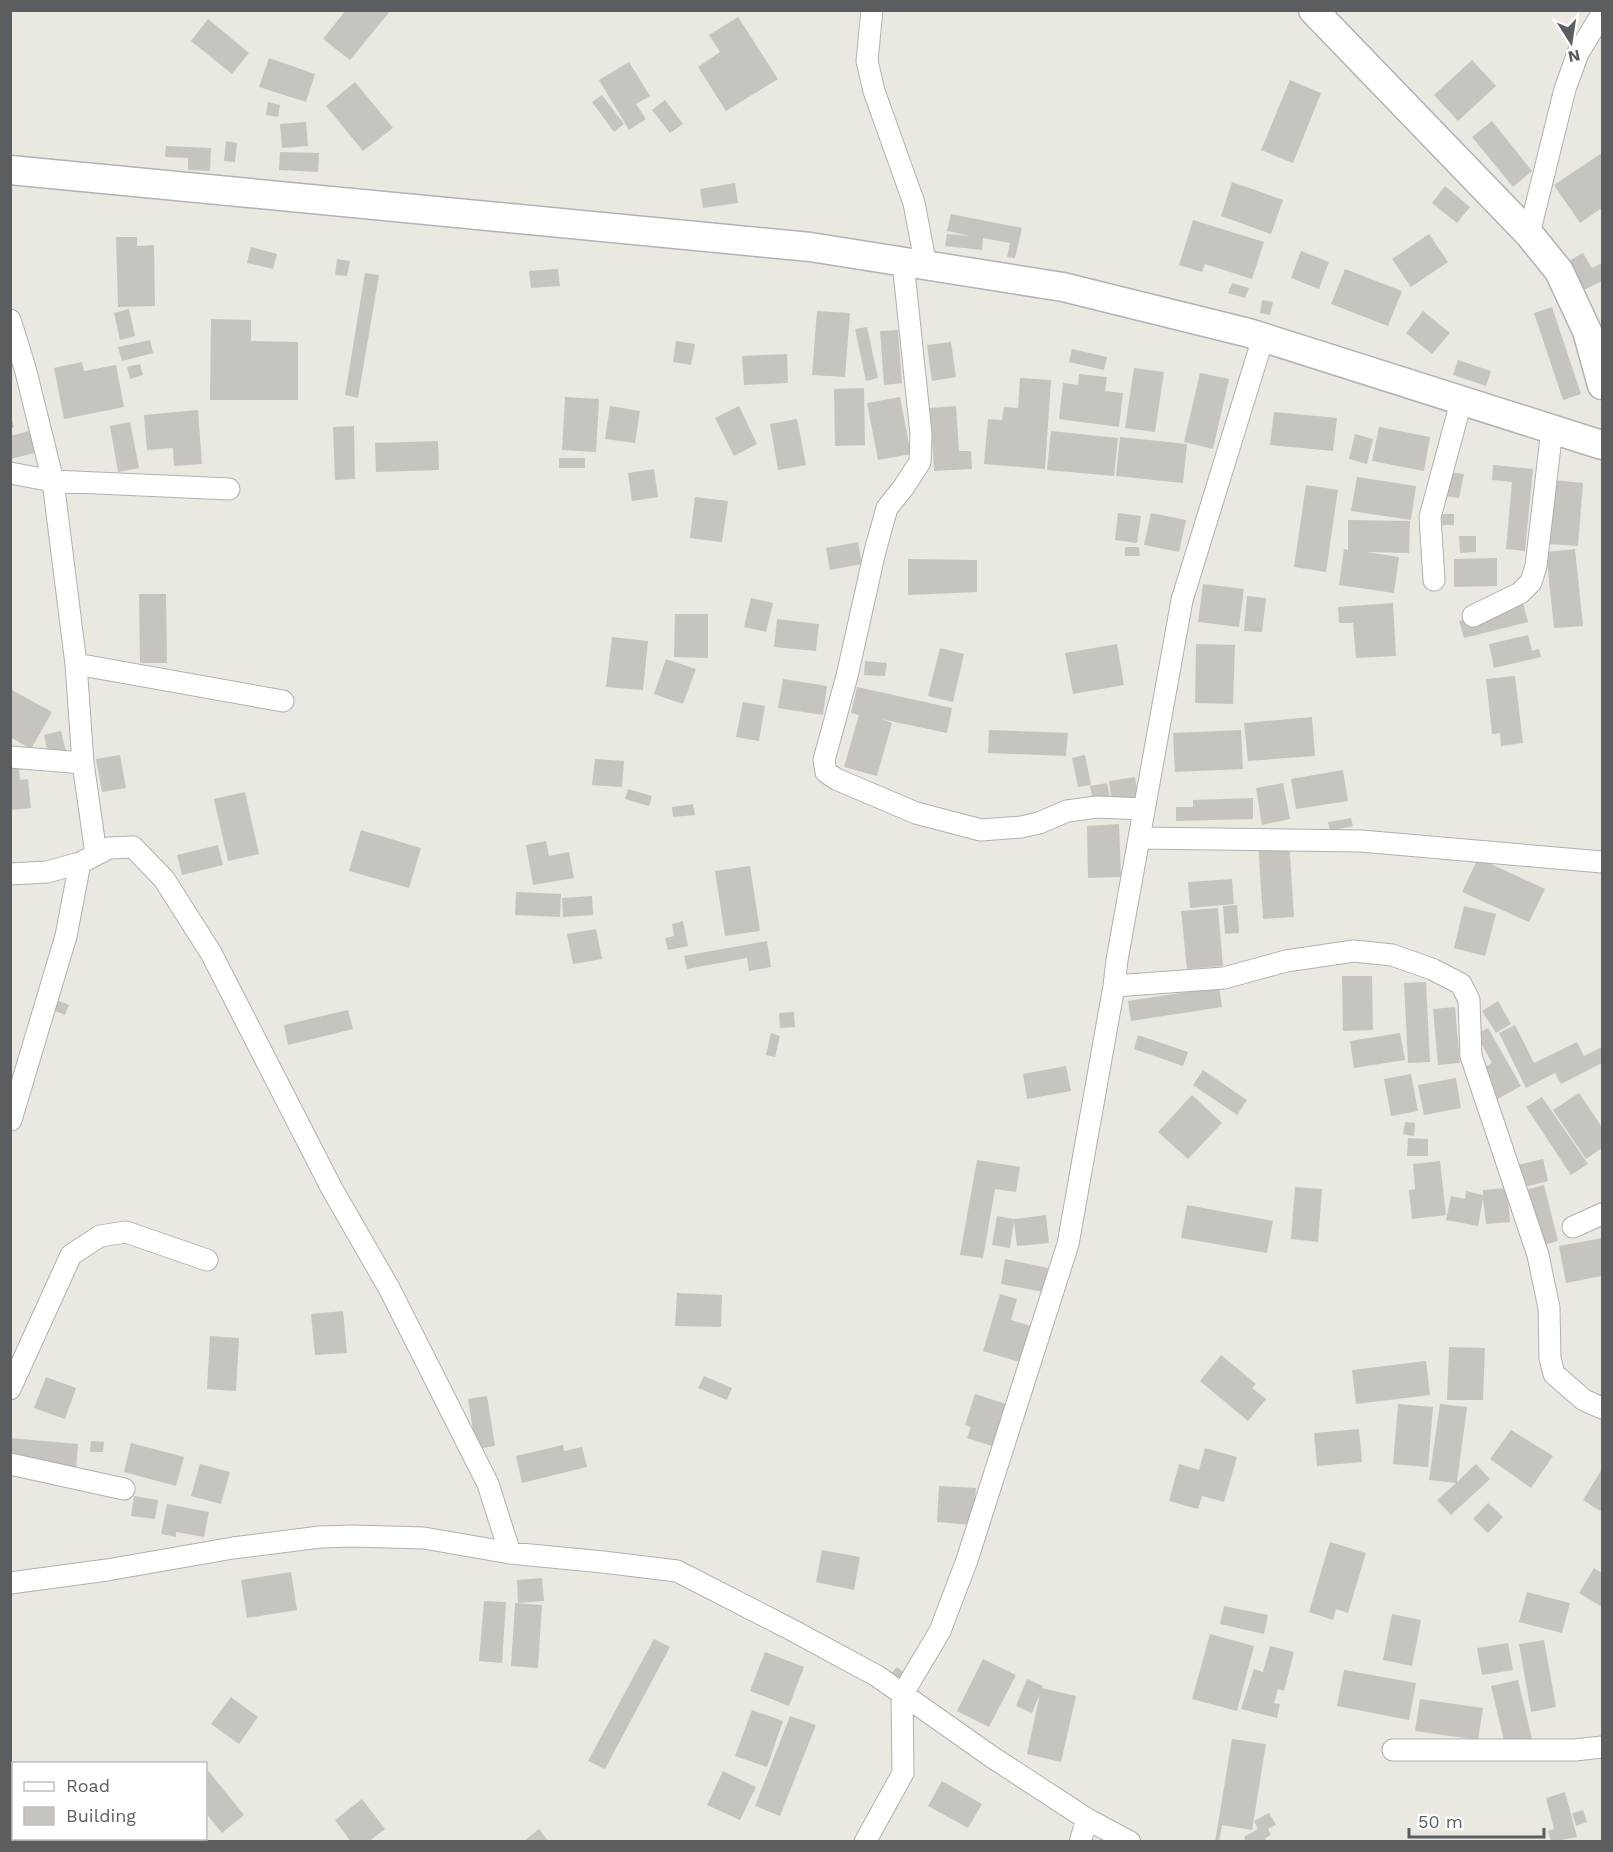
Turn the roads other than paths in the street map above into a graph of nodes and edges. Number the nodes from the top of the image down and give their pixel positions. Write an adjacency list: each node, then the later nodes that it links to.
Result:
1 (872, 10): 6 (street)
2 (1313, 10): 5 (main road)
3 (1602, 14): 5 (street)
4 (10, 170): 6 (main road)
5 (1529, 234): 9 (main road)
6 (914, 264): 8 (main road); 22 (street)
7 (10, 320): 14 (street)
8 (1263, 338): 10 (main road); 22 (street)
9 (1602, 385)
10 (1461, 402): 11 (main road); 16 (street)
11 (1552, 429): 12 (main road); 17 (street)
12 (1602, 445)
13 (10, 473): 14 (street)
14 (53, 481): 15 (street); 18 (street)
15 (229, 489)
16 (1434, 580)
17 (1473, 616)
18 (76, 664): 19 (street); 21 (street)
19 (283, 701)
20 (10, 757): 21 (street)
21 (83, 763): 24 (street)
22 (1144, 809): 23 (street)
23 (1139, 838): 25 (street); 27 (street)
24 (88, 859): 26 (street); 28 (street); 36 (street)
25 (1602, 862)
26 (10, 874)
27 (1113, 986): 33 (street); 38 (street)
28 (11, 1120)
29 (1602, 1214): 30 (street)
30 (1573, 1227)
31 (207, 1260): 32 (street)
32 (10, 1389)
33 (1602, 1408)
34 (10, 1464): 35 (street)
35 (124, 1490)
36 (510, 1553): 37 (street); 38 (street)
37 (10, 1583)
38 (902, 1695): 41 (street); 42 (street)
39 (1602, 1747): 40 (street)
40 (1393, 1750)
41 (1087, 1819): 43 (street); 44 (street)
42 (865, 1842)
43 (1080, 1842)
44 (1130, 1842)

